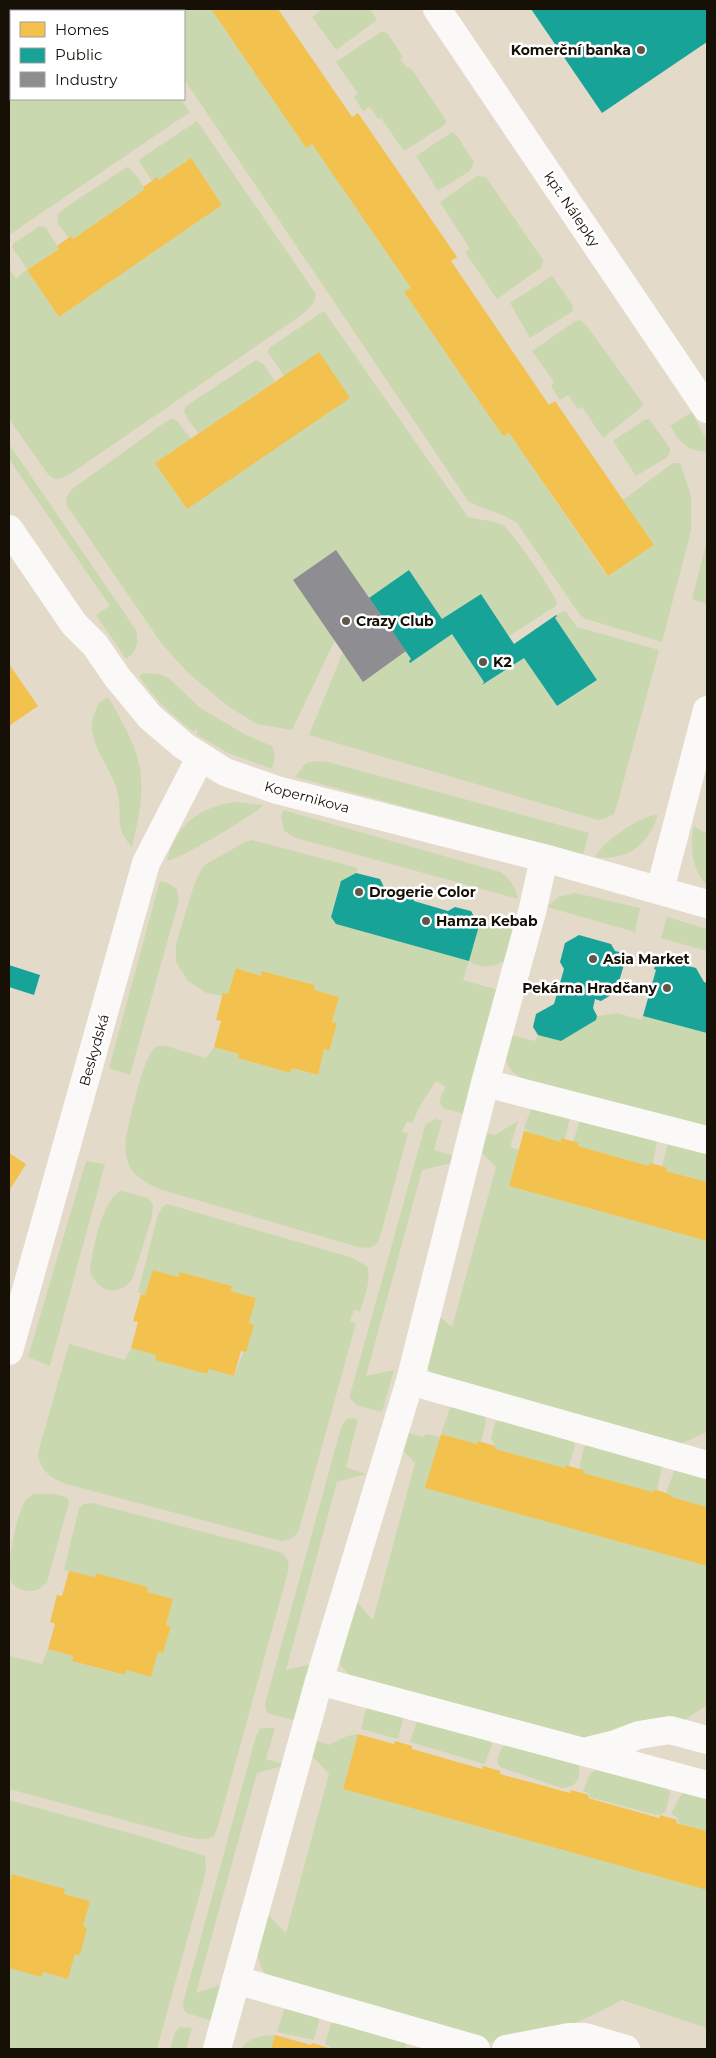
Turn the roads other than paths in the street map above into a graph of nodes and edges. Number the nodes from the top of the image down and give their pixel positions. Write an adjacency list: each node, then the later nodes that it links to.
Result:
1 (437, 9): 2 (street, kpt. Nálepky)
2 (707, 409)
3 (9, 530): 5 (street, Kopernikova)
4 (707, 710): 7 (street)
5 (200, 758): 6 (street, Kopernikova); 11 (street, Beskydská)
6 (544, 858): 7 (street, Kopernikova); 9 (street)
7 (660, 890): 8 (street, Kopernikova)
8 (707, 904)
9 (485, 1083): 10 (street); 12 (street)
10 (707, 1140)
11 (9, 1351)
12 (410, 1381): 14 (street); 16 (street)
13 (707, 1443): 14 (street)
14 (668, 1455): 15 (street)
15 (707, 1465)
16 (319, 1681): 18 (street); 20 (street)
17 (707, 1740): 18 (street)
18 (582, 1752): 19 (street)
19 (707, 1785)
20 (236, 1980): 21 (street); 22 (street)
21 (218, 2049)
22 (476, 2049)
23 (506, 2049): 24 (street)
24 (626, 2049)

